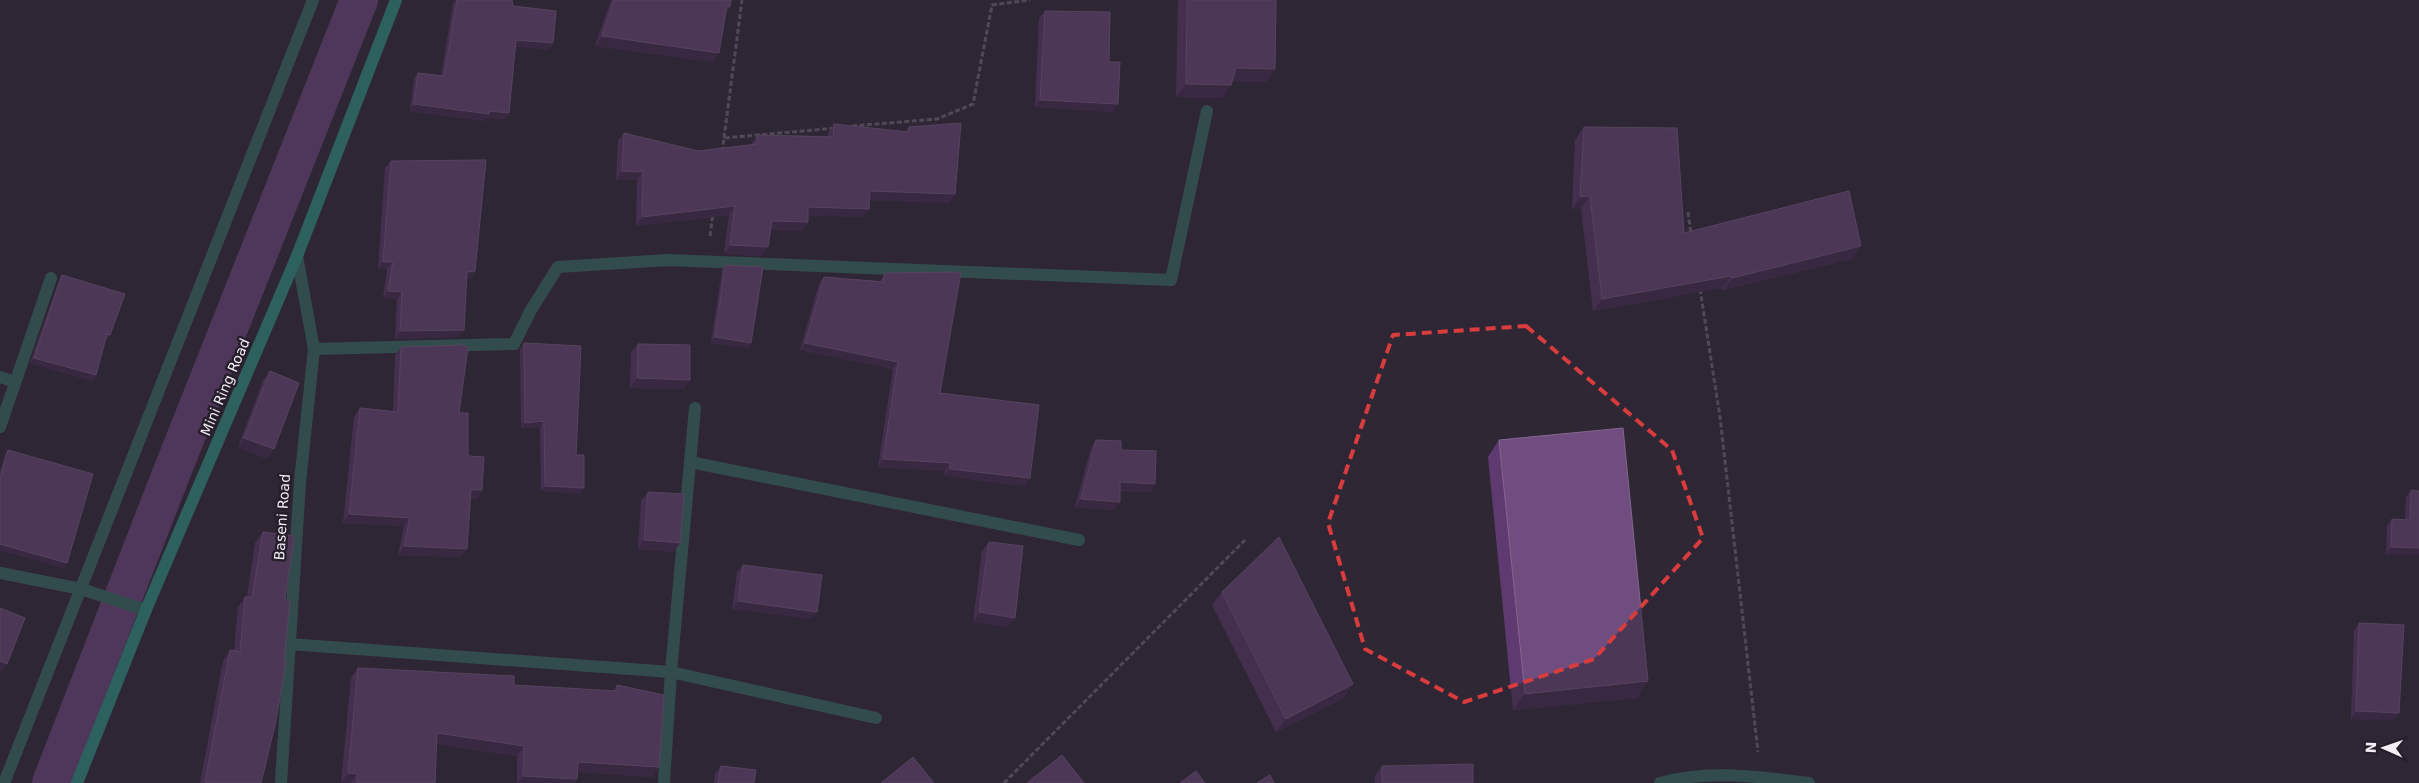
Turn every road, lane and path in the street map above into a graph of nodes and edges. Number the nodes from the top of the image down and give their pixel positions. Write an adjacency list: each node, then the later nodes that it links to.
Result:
1 (313, 0): 26 (street)
2 (396, 0): 13 (main road, Mini Ring Road)
3 (742, 0): 8 (path)
4 (1030, 0): 6 (path)
5 (1207, 111): 14 (street)
6 (850, 127)
7 (840, 128): 8 (path)
8 (724, 138): 9 (path)
9 (722, 157)
10 (714, 204): 14 (path)
11 (1688, 212): 12 (path)
12 (1693, 242)
13 (297, 256): 17 (street, Baseni Road); 27 (main road, Mini Ring Road)
14 (706, 262): 17 (street)
15 (51, 278): 19 (street)
16 (1699, 280): 31 (path)
17 (314, 349): 28 (street, Baseni Road)
18 (0, 377): 19 (street)
19 (15, 382): 21 (street)
20 (694, 408): 22 (street)
21 (0, 427)
22 (690, 462): 23 (street); 29 (street)
23 (1079, 540)
24 (1245, 540): 36 (path)
25 (0, 573): 26 (street)
26 (81, 589): 27 (street); 32 (street)
27 (146, 611): 33 (main road, Mini Ring Road)
28 (288, 644): 29 (street); 34 (street, Baseni Road)
29 (671, 672): 30 (street); 35 (street)
30 (876, 718)
31 (1761, 777): 37 (street); 38 (street)
32 (4, 783)
33 (77, 783)
34 (282, 783)
35 (664, 783)
36 (1004, 783)
37 (1660, 783)
38 (1809, 783)

